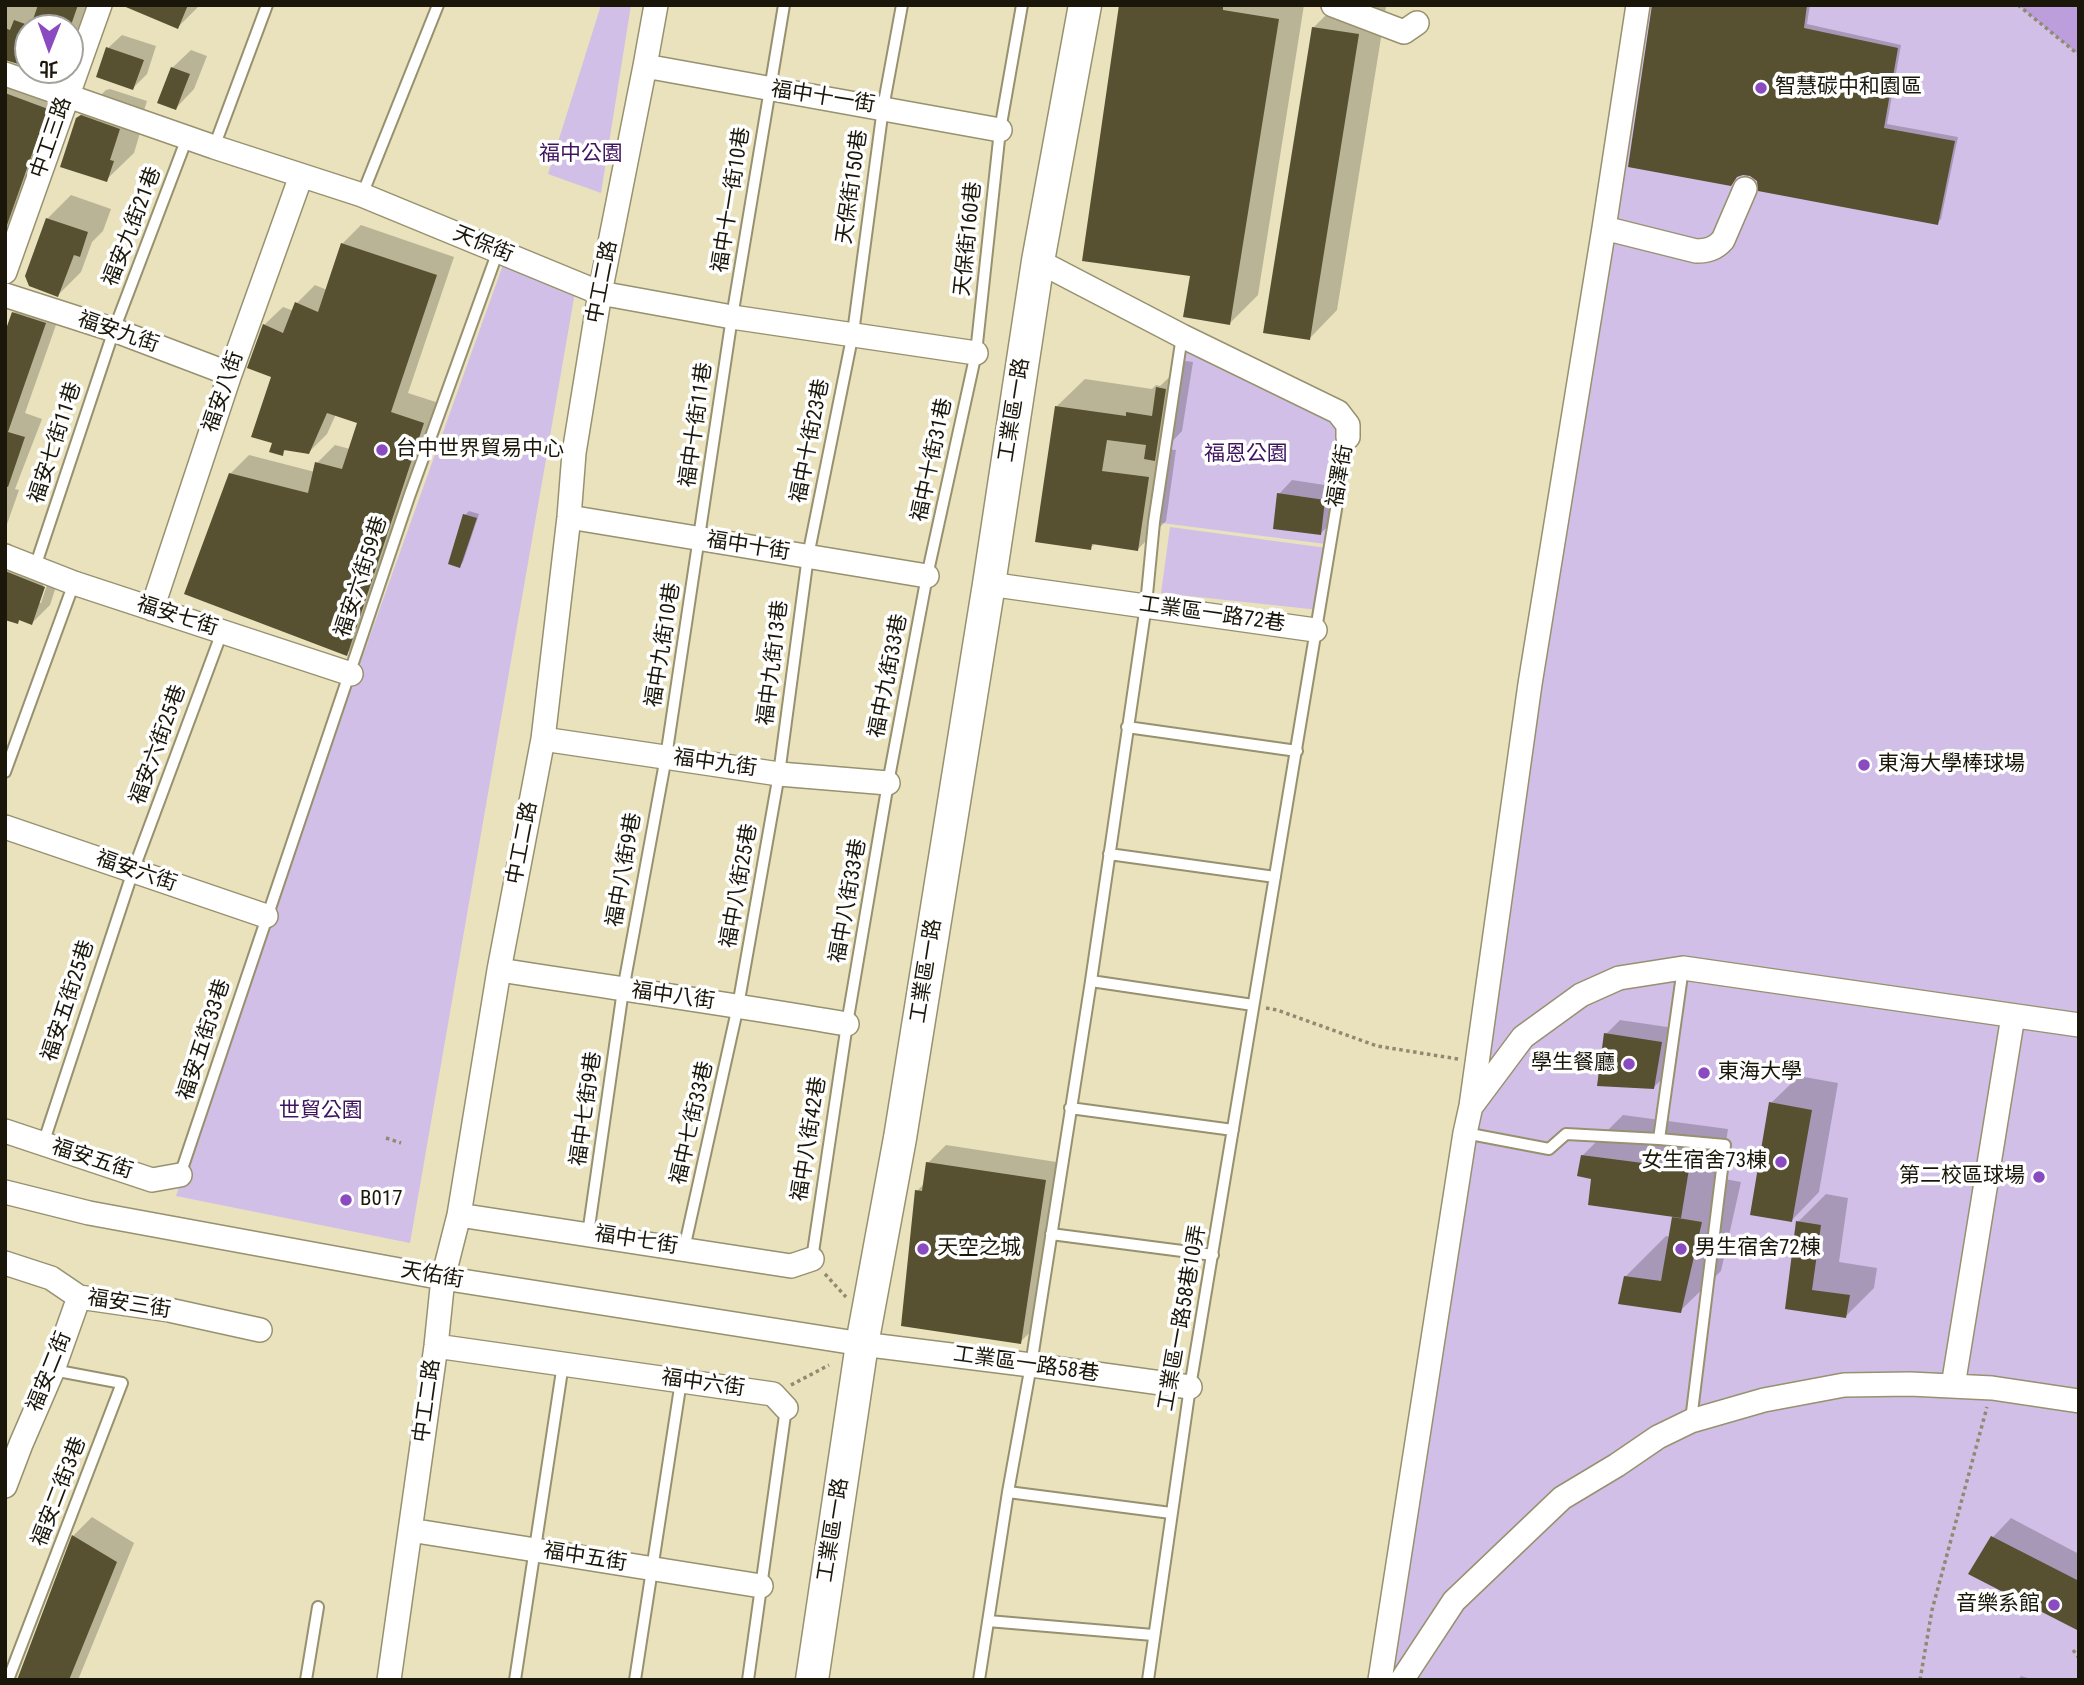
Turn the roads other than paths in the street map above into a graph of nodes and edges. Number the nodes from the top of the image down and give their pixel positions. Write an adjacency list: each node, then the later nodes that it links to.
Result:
1 (100, 5): 15 (street, 中工三路)
2 (267, 5): 19 (lane)
3 (438, 5): 22 (lane)
4 (656, 5): 12 (street, 中工二路)
5 (784, 5): 14 (lane, 福中十一街10巷)
6 (902, 5): 16 (lane, 天保街150巷)
7 (1022, 5): 17 (lane, 天保街160巷)
8 (1085, 5): 25 (street, 工業區一路)
9 (1333, 5): 11 (street)
10 (1638, 5): 23 (street)
11 (1417, 18)
12 (645, 66): 14 (street, 福中十一街); 27 (street, 中工二路)
13 (5, 74): 15 (street, 天保街)
14 (769, 89): 16 (street, 福中十一街); 29 (lane, 福中十一街10巷)
15 (67, 95): 18 (street, 天保街); 26 (street, 中工三路)
16 (883, 108): 17 (street, 福中十一街); 31 (lane, 天保街150巷)
17 (1000, 130): 33 (lane, 天保街160巷)
18 (187, 138): 19 (street, 天保街); 30 (lane, 福安九街21巷)
19 (214, 147): 20 (street, 天保街)
20 (301, 176): 22 (street, 天保街); 34 (street, 福安八街)
21 (1745, 189): 23 (street)
22 (362, 195): 24 (street, 天保街)
23 (1604, 228): 70 (street)
24 (498, 251): 27 (street, 天保街); 48 (lane, 福安六街59巷)
25 (1038, 261): 32 (street); 43 (street, 工業區一路)
26 (5, 272)
27 (600, 293): 29 (street, 天保街); 36 (street, 中工二路)
28 (5, 295): 30 (street, 福安九街)
29 (732, 317): 31 (street, 天保街); 37 (lane, 福中十街11巷)
30 (114, 330): 34 (street, 福安九街); 40 (lane, 福安七街11巷)
31 (853, 333): 33 (street, 天保街); 39 (lane, 福中十街23巷)
32 (1182, 336): 35 (street, 福澤街); 44 (lane)
33 (976, 353): 41 (lane, 福中十街31巷)
34 (230, 374): 45 (street, 福安八街)
35 (1348, 437): 46 (lane, 福澤街)
36 (569, 517): 37 (street, 福中十街); 50 (street, 中工二路)
37 (700, 539): 39 (street, 福中十街); 52 (lane, 福中九街10巷)
38 (5, 556): 40 (street, 福安七街)
39 (808, 556): 41 (street, 福中十街); 54 (lane, 福中九街13巷)
40 (35, 567): 42 (street, 福安七街)
41 (927, 576): 55 (lane, 福中九街33巷)
42 (74, 583): 45 (street, 福安七街); 53 (lane)
43 (989, 584): 44 (street, 工業區一路72巷); 89 (street, 工業區一路)
44 (1146, 605): 46 (street, 工業區一路72巷); 49 (lane)
45 (152, 609): 47 (street, 福安七街)
46 (1314, 630): 51 (lane, 工業區一路72巷)
47 (222, 632): 48 (street, 福安七街); 58 (lane, 福安六街25巷)
48 (351, 674): 60 (lane, 福安六街59巷)
49 (1128, 727): 51 (lane); 57 (lane)
50 (543, 738): 52 (street, 福中九街); 62 (street, 中工二路)
51 (1297, 751): 59 (lane, 工業區一路72巷)
52 (666, 757): 54 (street, 福中九街); 64 (lane, 福中八街9巷)
53 (5, 772)
54 (779, 774): 55 (street, 福中九街); 66 (lane, 福中八街25巷)
55 (888, 783): 68 (lane, 福中八街33巷)
56 (5, 827): 58 (street, 福安六街)
57 (1109, 855): 59 (lane); 63 (lane)
58 (133, 871): 60 (street, 福安六街); 76 (lane, 福安五街25巷)
59 (1275, 877): 65 (lane, 工業區一路58巷10弄)
60 (266, 916): 77 (lane, 福安五街33巷)
61 (1683, 968): 67 (street); 70 (street); 75 (lane)
62 (499, 970): 64 (street, 福中八街); 79 (street, 中工二路)
63 (1091, 981): 65 (lane); 71 (lane)
64 (623, 990): 66 (street, 福中八街); 80 (lane, 福中七街9巷)
65 (1252, 1005): 72 (lane, 工業區一路58巷10弄)
66 (738, 1006): 68 (street, 福中八街); 82 (lane, 福中七街33巷)
67 (2012, 1016): 69 (street); 95 (street)
68 (847, 1024): 84 (lane, 福中八街42巷)
69 (2079, 1025)
70 (1471, 1106): 74 (street)
71 (1070, 1108): 72 (lane); 81 (lane)
72 (1233, 1130): 83 (lane, 工業區一路58巷10弄)
73 (5, 1131): 76 (street, 福安五街)
74 (1465, 1133): 75 (lane); 120 (street)
75 (1659, 1139): 99 (lane)
76 (43, 1144): 77 (street, 福安五街)
77 (180, 1175)
78 (5, 1192): 86 (street, 天佑街)
79 (459, 1215): 80 (street, 福中七街); 86 (street, 中工二路)
80 (589, 1234): 82 (street, 福中七街)
81 (1051, 1234): 83 (lane); 92 (lane)
82 (684, 1249): 84 (street, 福中七街)
83 (1213, 1255): 96 (lane, 工業區一路58巷10弄)
84 (812, 1259)
85 (5, 1263): 87 (street, 福安三街)
86 (443, 1279): 89 (street, 天佑街); 90 (street, 中工二路)
87 (79, 1297): 88 (street, 福安三街); 93 (street, 福安二街)
88 (260, 1329)
89 (862, 1344): 92 (street, 工業區一路58巷); 117 (street, 工業區一路)
90 (436, 1346): 91 (street, 福中六街); 104 (street, 中工二路)
91 (564, 1364): 94 (street, 福中六街); 105 (lane)
92 (1031, 1365): 96 (street, 工業區一路58巷); 102 (lane)
93 (53, 1370): 100 (street, 福安二街); 111 (lane, 福安二街3巷)
94 (681, 1381): 97 (street, 福中六街); 106 (lane)
95 (1953, 1386): 98 (street); 99 (street)
96 (1190, 1387): 103 (lane, 工業區一路58巷10弄)
97 (780, 1401): 107 (lane)
98 (2079, 1401)
99 (1691, 1421): 121 (street)
100 (13, 1441): 101 (street, 福安二街)
101 (5, 1486)
102 (1008, 1492): 103 (lane); 109 (lane)
103 (1171, 1513): 110 (lane, 工業區一路58巷10弄)
104 (410, 1530): 105 (street, 福中五街); 113 (street, 中工二路)
105 (535, 1550): 106 (street, 福中五街); 114 (lane)
106 (652, 1569): 107 (street, 福中五街); 115 (lane)
107 (761, 1586): 116 (lane)
108 (318, 1607): 112 (lane)
109 (988, 1621): 110 (lane); 118 (lane)
110 (1153, 1636): 119 (lane, 工業區一路58巷10弄)
111 (8, 1680)
112 (306, 1680)
113 (389, 1680)
114 (515, 1680)
115 (635, 1680)
116 (748, 1680)
117 (812, 1680)
118 (979, 1680)
119 (1148, 1680)
120 (1380, 1680)
121 (1402, 1680)

